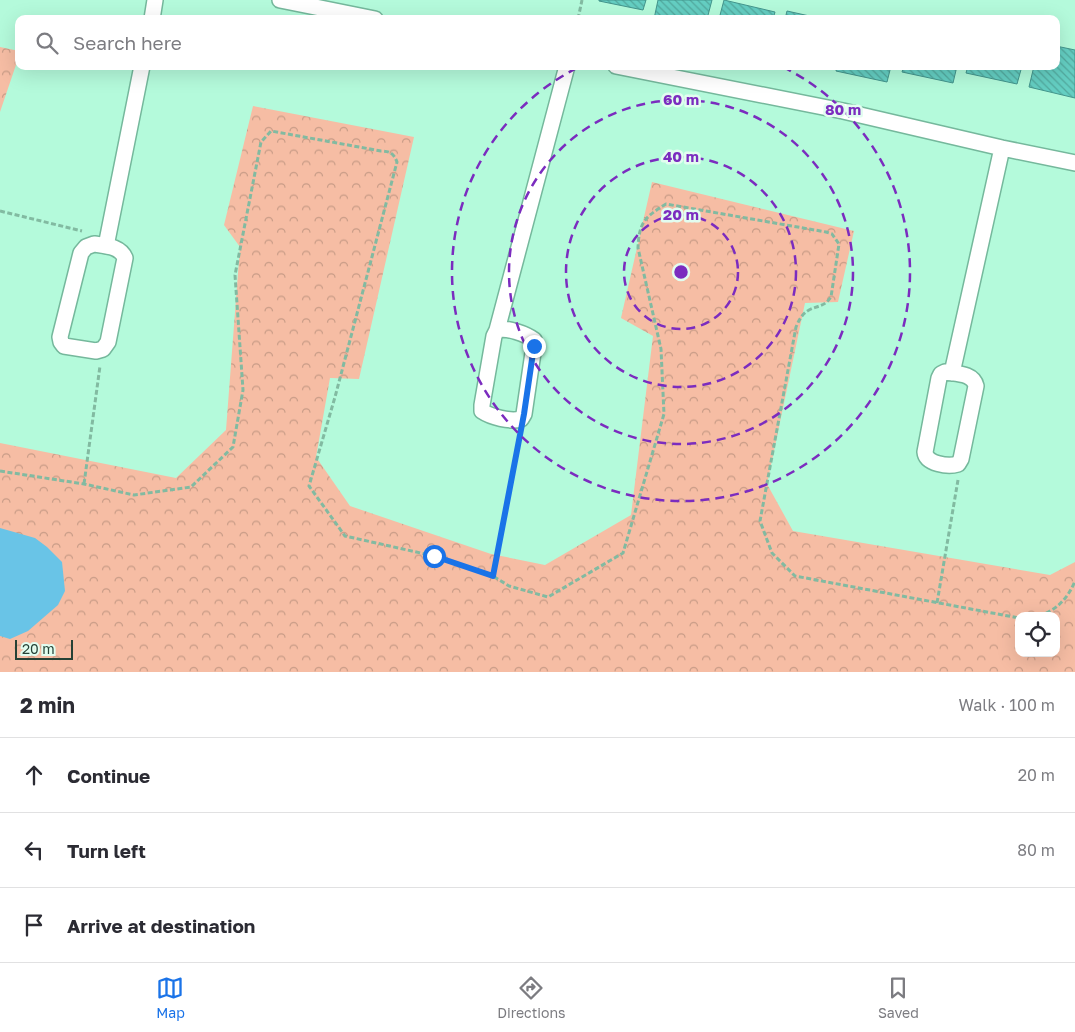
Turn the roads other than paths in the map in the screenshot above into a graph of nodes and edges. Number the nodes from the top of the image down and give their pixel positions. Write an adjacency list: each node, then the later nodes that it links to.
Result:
1 (155, 0): 3 (street)
2 (280, 0): 4 (street)
3 (153, 15)
4 (355, 15)
5 (141, 70): 10 (street)
6 (567, 70): 11 (street)
7 (636, 70): 8 (street)
8 (1002, 148): 9 (street); 12 (street)
9 (1075, 162)
10 (107, 242): 10 (street)
11 (497, 330): 11 (street)
12 (952, 373): 12 (street)

